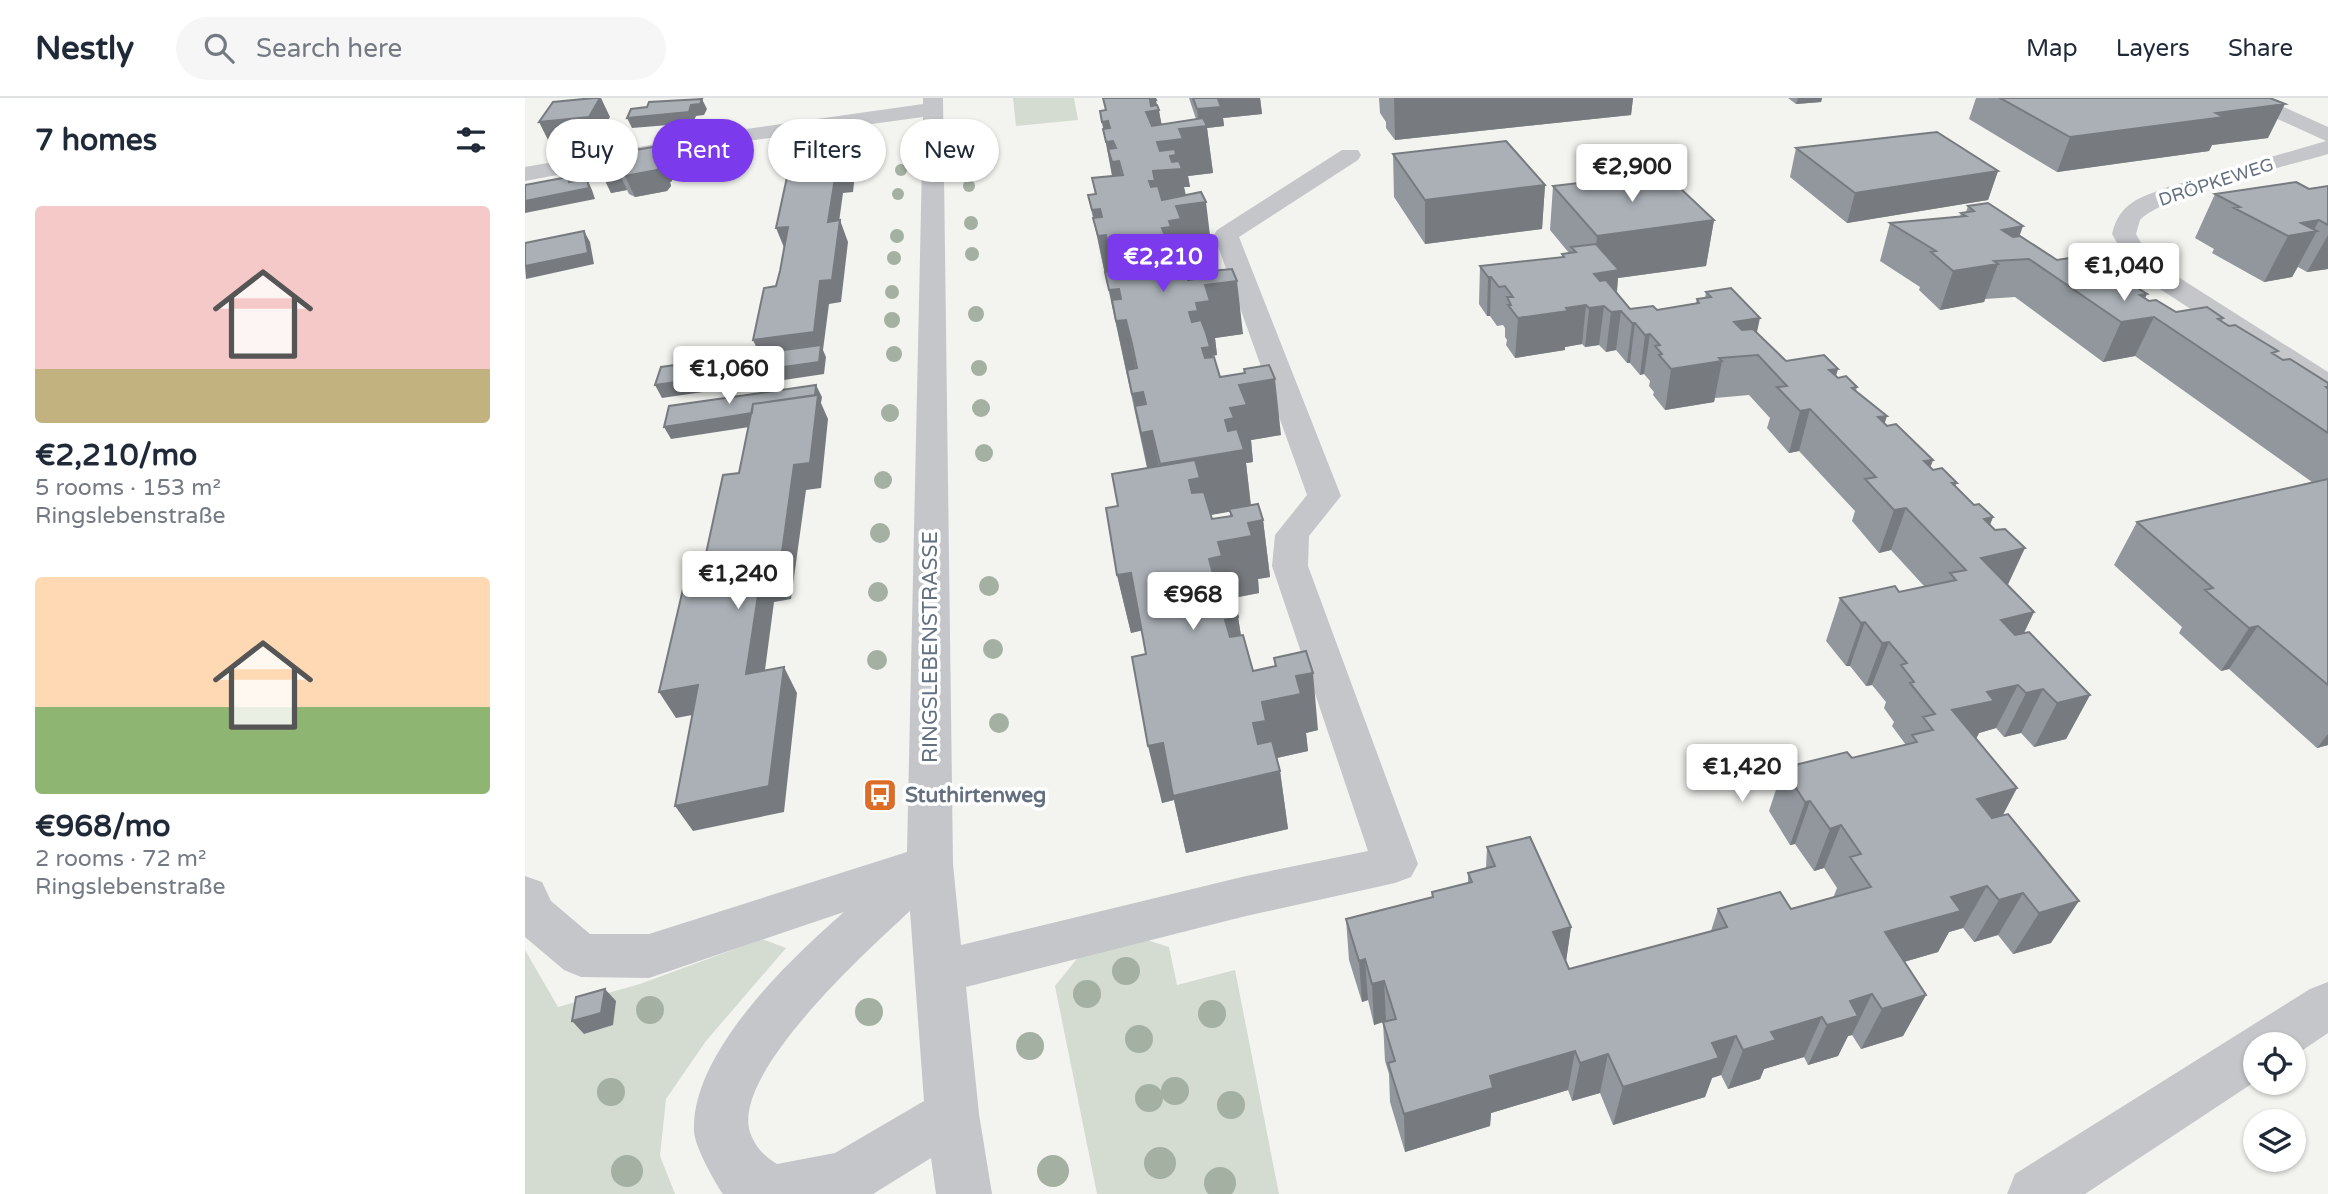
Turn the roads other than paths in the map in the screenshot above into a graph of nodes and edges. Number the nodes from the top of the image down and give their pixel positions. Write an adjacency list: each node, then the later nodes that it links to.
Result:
1 (2247, 98): 3 (street)
2 (933, 104): 6 (street); 8 (street, RINGSLEBENSTRASSE)
3 (2328, 135)
4 (2328, 147): 7 (street, DRÖPKEWEG)
5 (1350, 155): 10 (street)
6 (525, 174)
7 (2328, 384)
8 (930, 864): 9 (street); 10 (street, RINGSLEBENSTRASSE); 14 (street)
9 (525, 896)
10 (939, 972): 14 (street, RINGSLEBENSTRASSE)
11 (2328, 1004): 12 (street)
12 (2286, 1032)
13 (2243, 1059): 16 (street)
14 (952, 1114): 15 (street, RINGSLEBENSTRASSE)
15 (964, 1194)
16 (2035, 1194)

